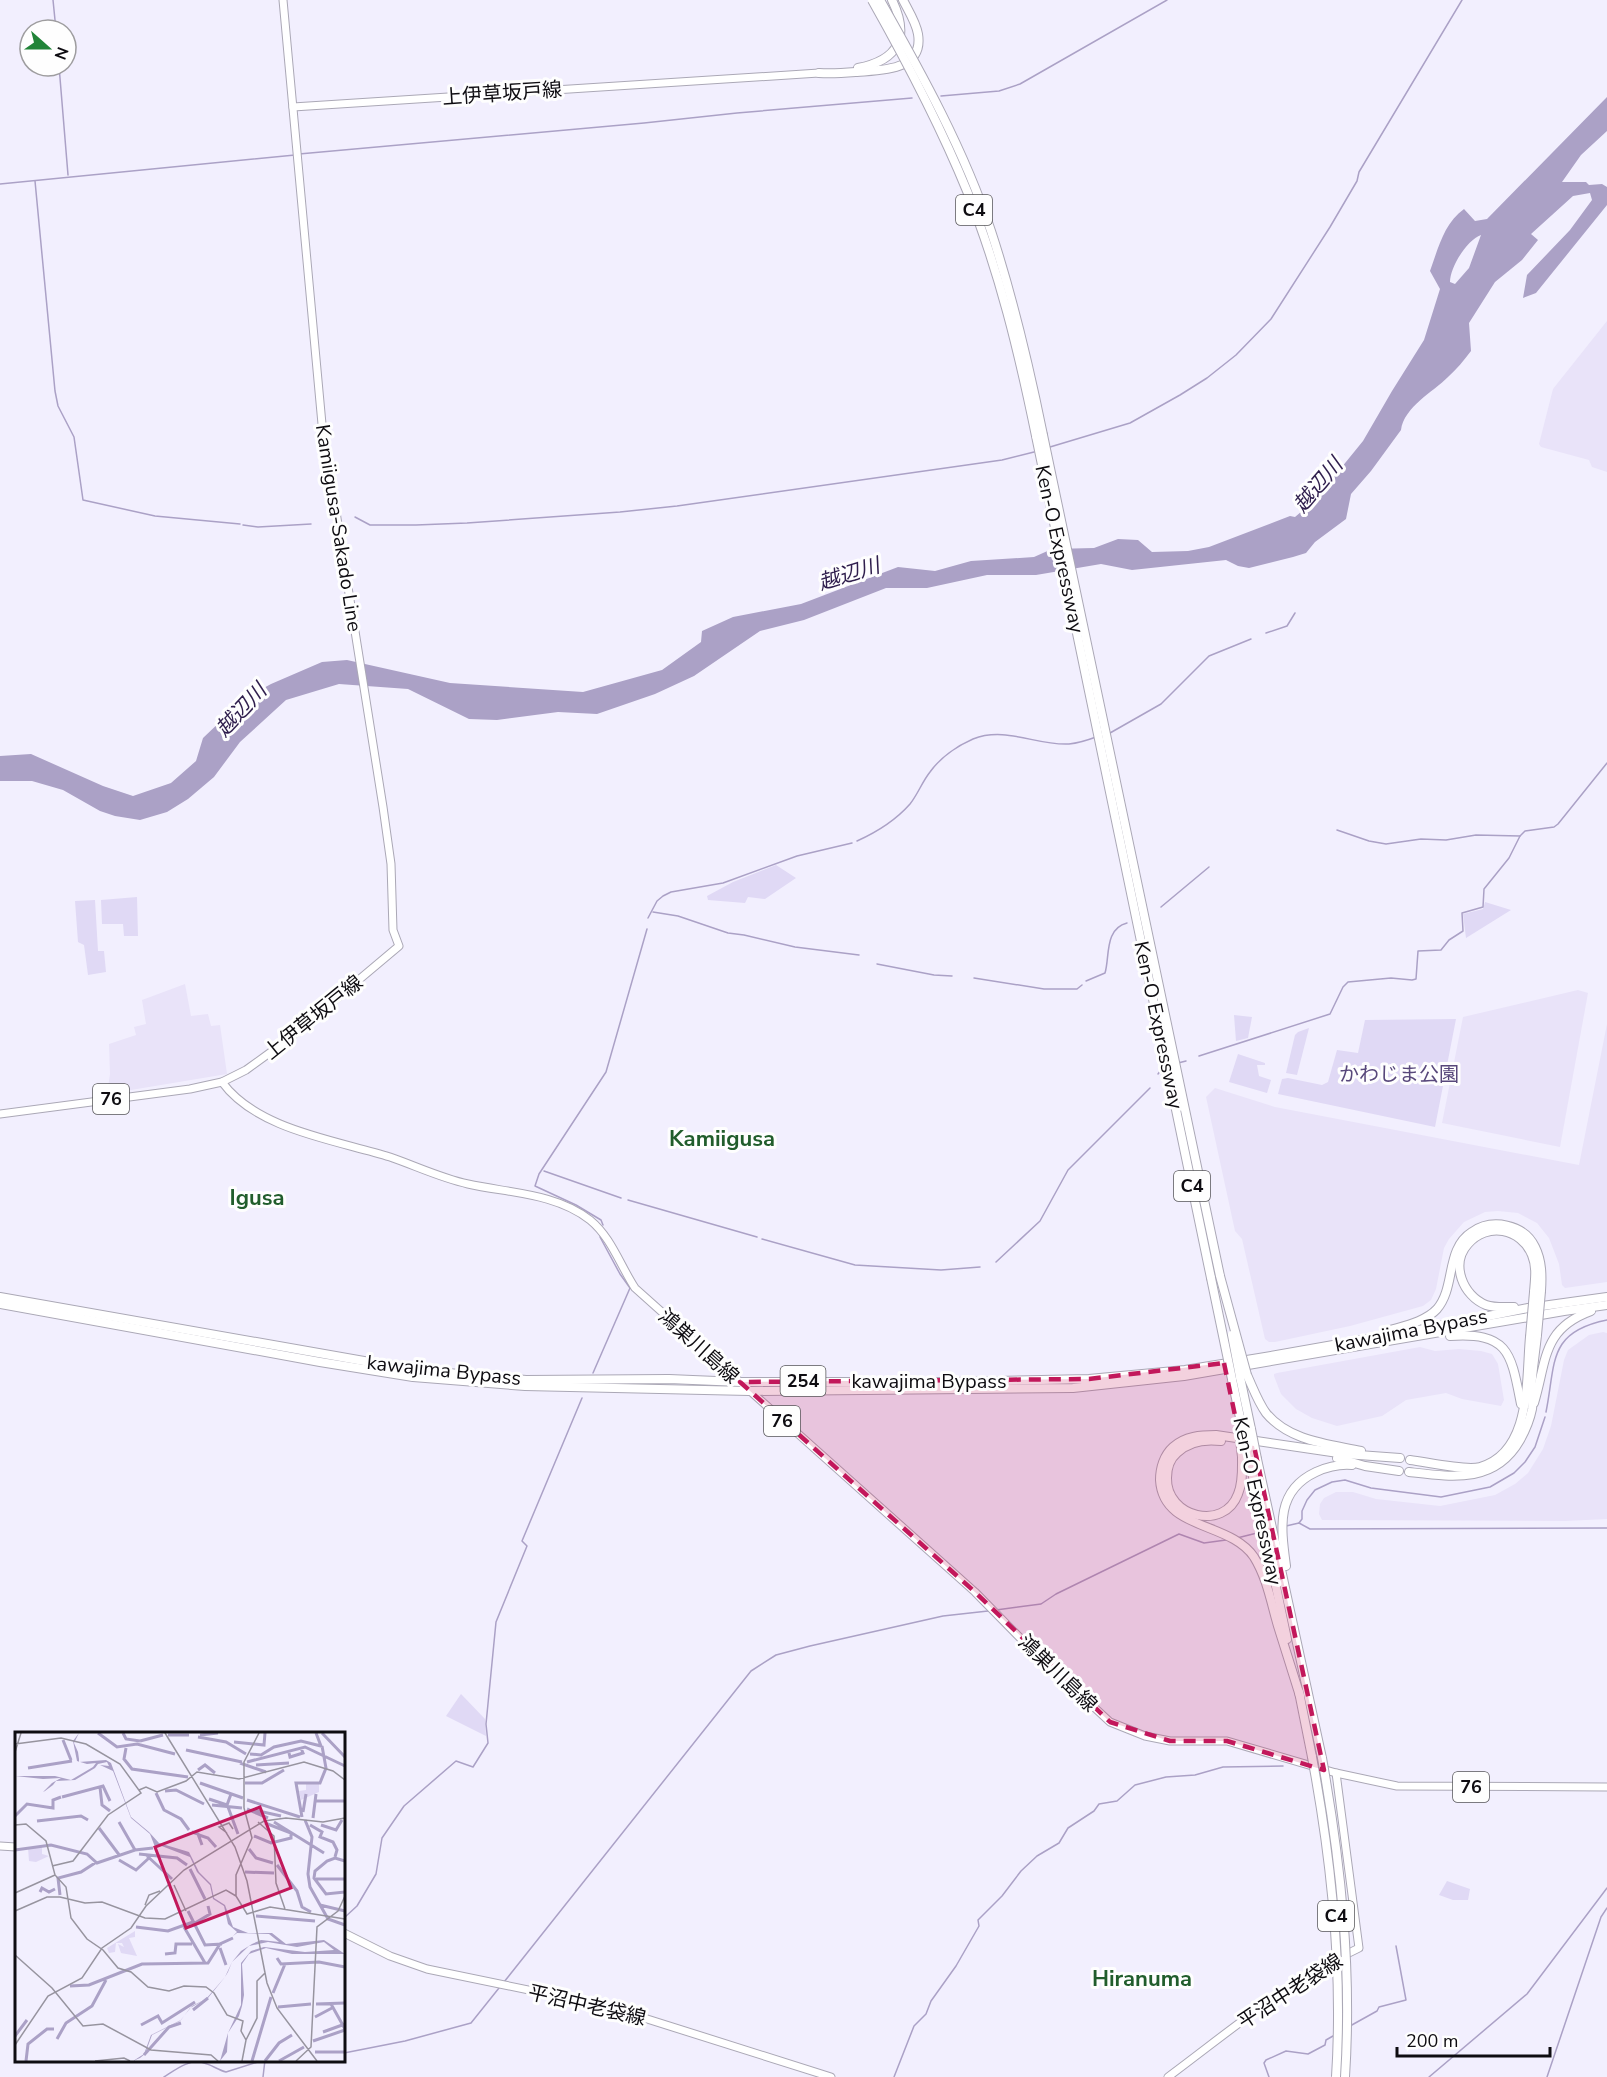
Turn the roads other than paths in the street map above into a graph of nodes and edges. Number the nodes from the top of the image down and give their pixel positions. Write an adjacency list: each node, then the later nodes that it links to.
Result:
1 (283, 0): 7 (main road)
2 (872, 0): 9 (highway, Ken-O Expressway / C4, bridge)
3 (880, 0): 9 (highway, Ken-O Expressway / C4, bridge)
4 (892, 0): 6 (highway)
5 (903, 0): 6 (highway)
6 (819, 73): 7 (main road, 上伊草坂戸線)
7 (293, 107): 8 (main road, Kamiigusa-Sakado Line)
8 (391, 864): 10 (main road, 上伊草坂戸線)
9 (1144, 935): 12 (highway, Ken-O Expressway / C4)
10 (222, 1082): 11 (main road, 76); 21 (main road, 鴻巣川島線 / 76)
11 (0, 1114)
12 (1216, 1277): 20 (highway, bridge); 20 (highway, Ken-O Expressway / C4, bridge)
13 (1538, 1292): 17 (highway); 19 (highway); 23 (highway, bridge)
14 (0, 1297): 21 (highway, kawajima Bypass / 254)
15 (1606, 1303): 17 (highway, kawajima Bypass / 254); 18 (highway, kawajima Bypass / 254); 23 (highway)
16 (0, 1304): 22 (highway, kawajima Bypass / 254)
17 (1528, 1308): 19 (highway, kawajima Bypass / 254)
18 (1432, 1334): 22 (highway, kawajima Bypass / 254); 23 (highway)
19 (1352, 1341): 21 (highway, kawajima Bypass / 254)
20 (1237, 1377): 24 (highway, Ken-O Expressway / C4); 24 (highway, C4); 25 (highway)
21 (740, 1382): 22 (main road, 鴻巣川島線 / 76)
22 (749, 1391): 36 (main road, 鴻巣川島線 / 76)
23 (1527, 1410): 28 (highway); 31 (highway)
24 (1244, 1428): 26 (highway, bridge); 26 (highway, Ken-O Expressway / C4, bridge)
25 (1387, 1456): 27 (highway); 34 (highway)
26 (1250, 1458): 29 (highway); 32 (highway, Ken-O Expressway / C4)
27 (1400, 1458)
28 (1410, 1460)
29 (1365, 1466): 30 (highway); 33 (highway)
30 (1399, 1471)
31 (1409, 1472)
32 (1269, 1530): 33 (highway, Ken-O Expressway / C4); 34 (highway, Ken-O Expressway / C4)
33 (1284, 1582): 35 (highway, Ken-O Expressway / C4)
34 (1300, 1696): 35 (highway, Ken-O Expressway / C4)
35 (1317, 1757): 43 (highway, Ken-O Expressway / C4, bridge); 44 (highway, Ken-O Expressway / C4, bridge)
36 (1336, 1773): 37 (main road, 76); 42 (main road, 平沼中老袋線)
37 (1607, 1787)
38 (0, 1846): 39 (main road)
39 (15, 1847)
40 (345, 1934): 41 (main road, 平沼中老袋線)
41 (831, 2077)
42 (1168, 2077)
43 (1336, 2077)
44 (1345, 2077)

